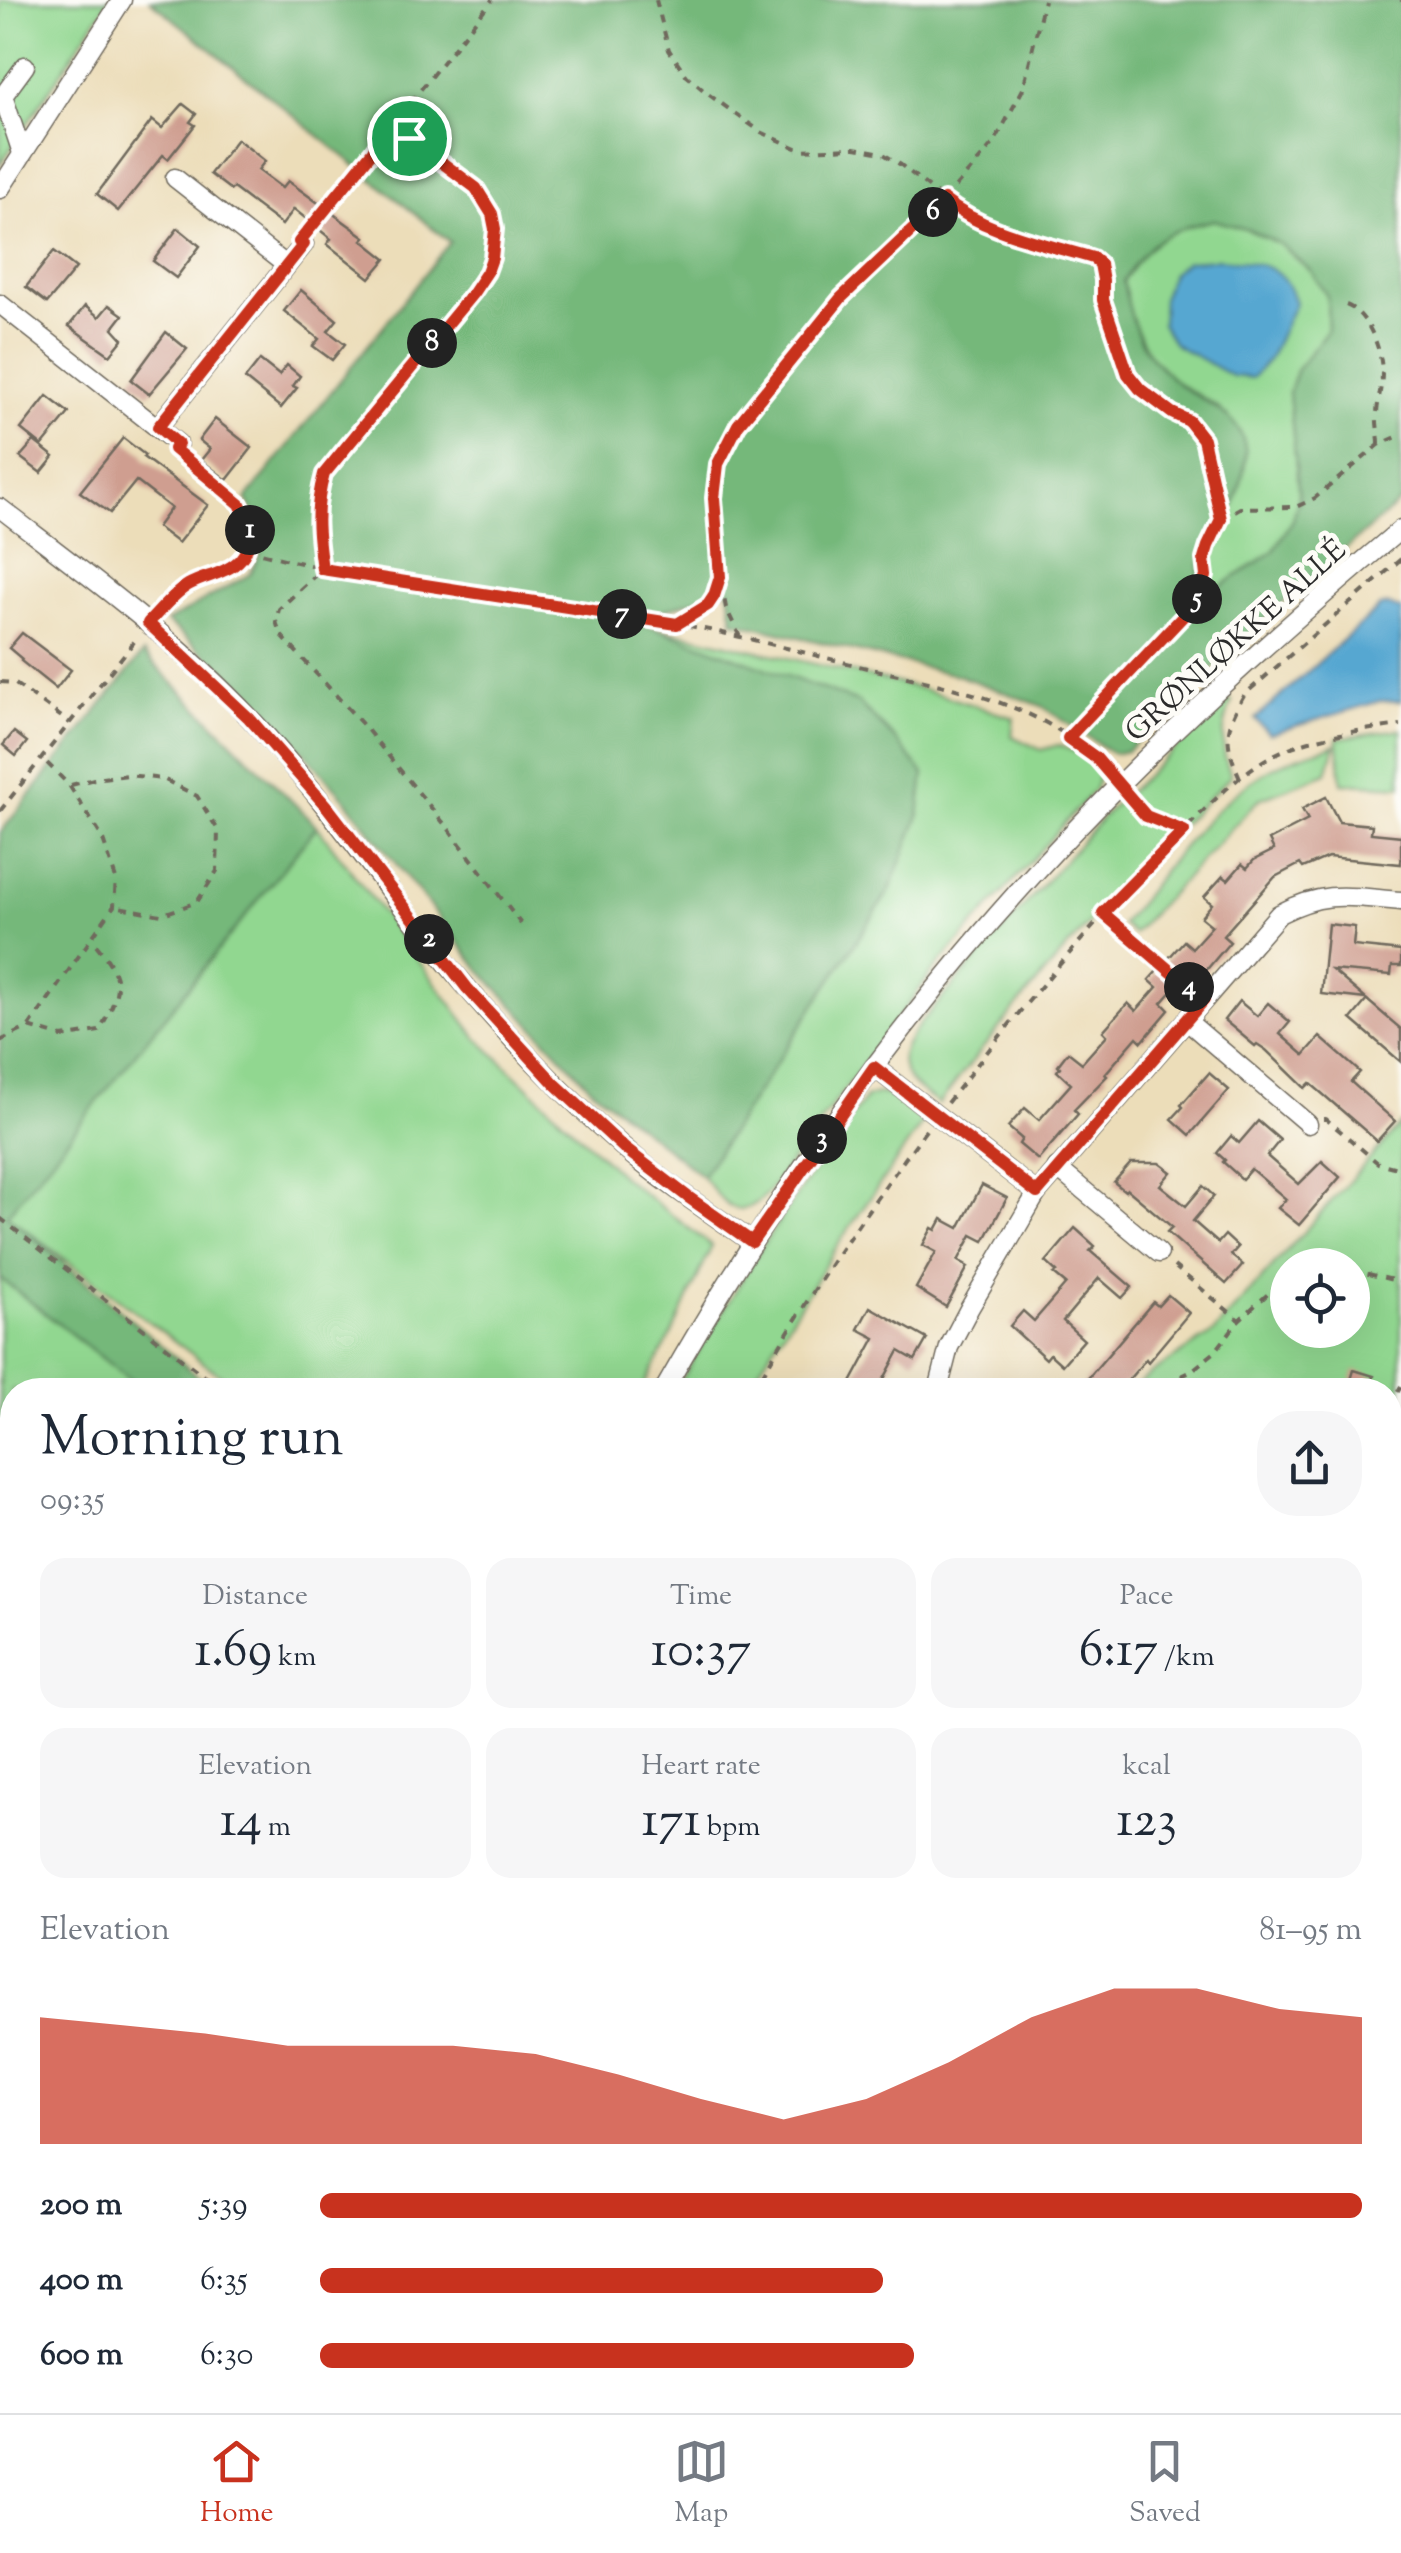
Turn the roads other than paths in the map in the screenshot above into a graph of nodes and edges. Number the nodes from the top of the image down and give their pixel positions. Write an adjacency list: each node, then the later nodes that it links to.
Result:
1 (122, 0): 3 (street)
2 (25, 66): 3 (street)
3 (22, 154): 5 (street)
4 (175, 178): 7 (street)
5 (0, 190)
6 (304, 244): 7 (street)
7 (286, 265): 9 (street)
8 (0, 304): 9 (street)
9 (158, 427): 10 (street)
10 (178, 444)
11 (0, 508): 19 (street)
12 (1401, 529): 15 (street, GRØNLØKKE ALLÉ)
13 (1401, 901): 14 (street)
14 (1187, 1020): 16 (street); 17 (street)
15 (874, 1067): 18 (street); 19 (street, GRØNLØKKE ALLÉ)
16 (1308, 1124)
17 (1057, 1168): 18 (street); 20 (street)
18 (1037, 1193): 22 (street)
19 (752, 1242): 21 (street, GRØNLØKKE ALLÉ)
20 (1159, 1254)
21 (671, 1378)
22 (941, 1378)

